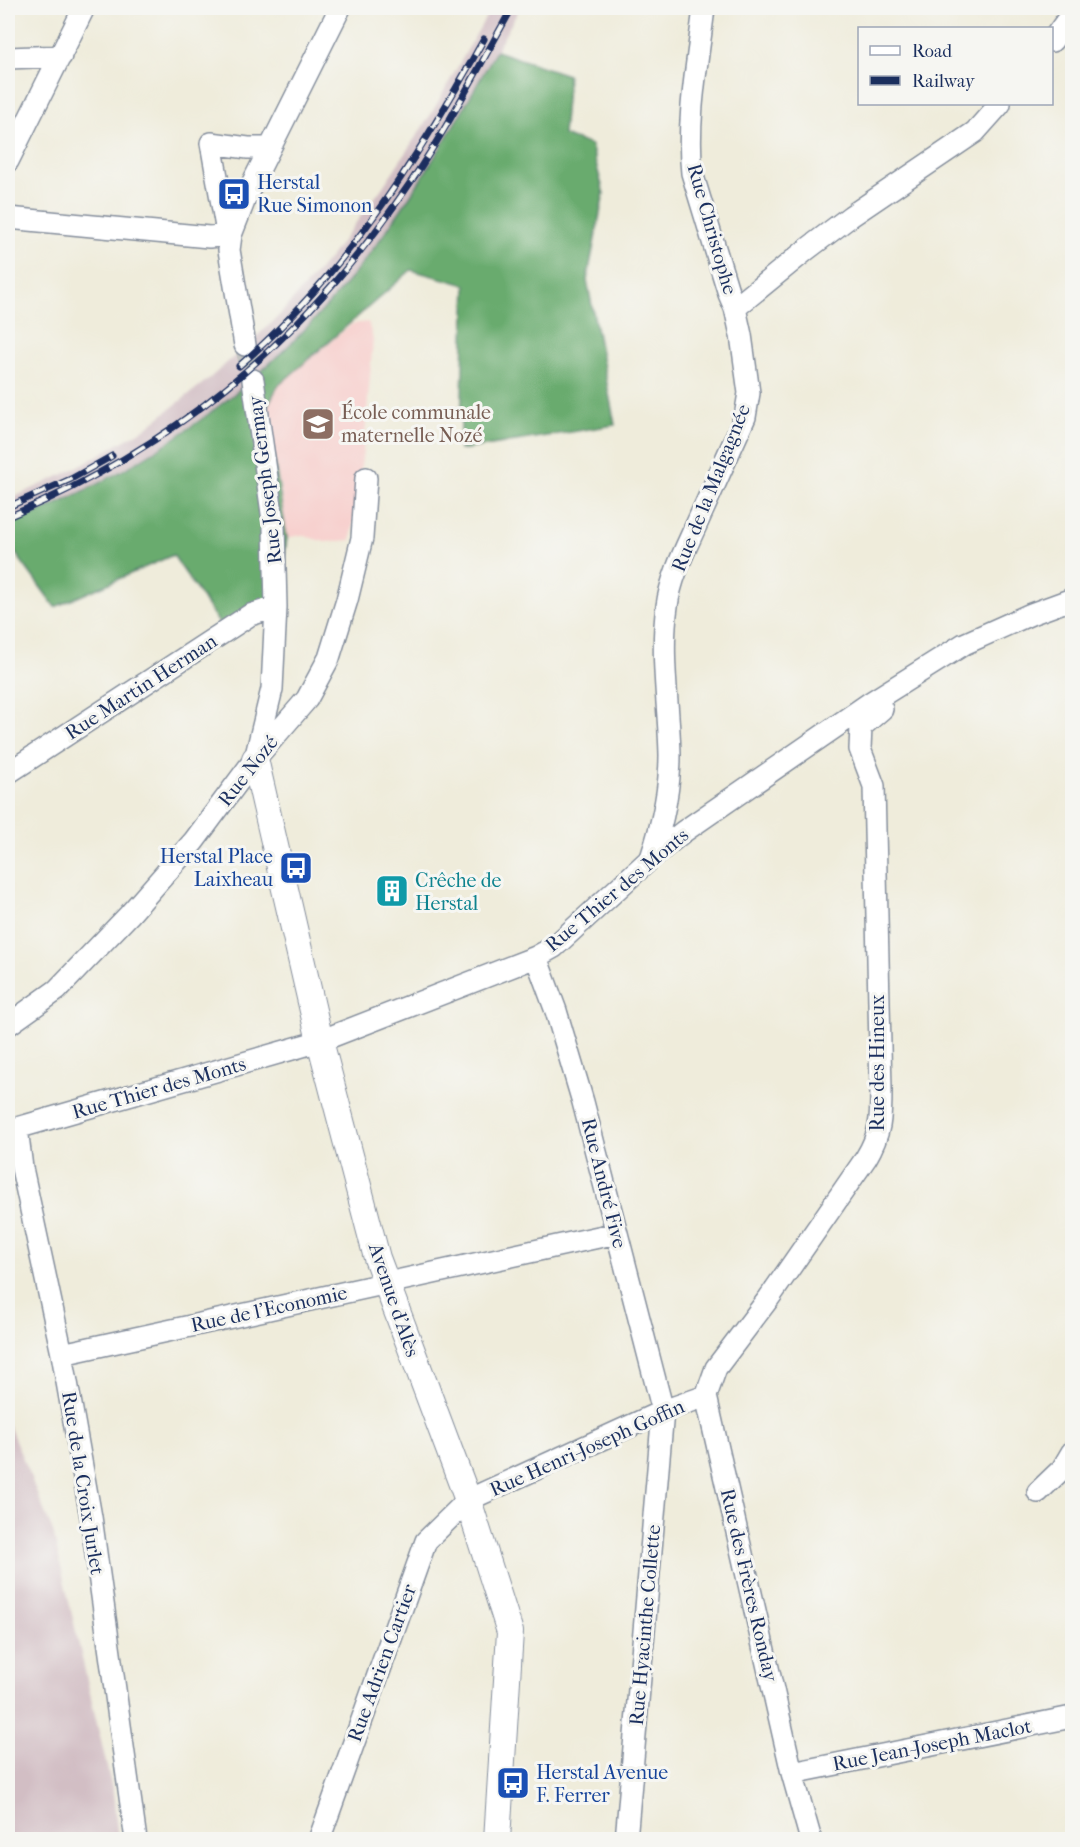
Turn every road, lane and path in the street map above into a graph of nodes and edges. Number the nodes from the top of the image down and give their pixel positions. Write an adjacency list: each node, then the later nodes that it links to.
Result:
1 (84, 8): 6 (street)
2 (340, 8): 9 (street)
3 (704, 8): 13 (street, Rue Christophe)
4 (1072, 13): 5 (street)
5 (1053, 40)
6 (61, 56): 7 (street); 10 (street)
7 (8, 58)
8 (999, 105): 13 (street)
9 (270, 148): 12 (street); 12 (street)
10 (8, 160)
11 (8, 218): 12 (street)
12 (231, 235): 14 (street)
13 (735, 308): 22 (street, Rue de la Malgagnée)
14 (245, 345)
15 (253, 380): 18 (street, Rue Joseph Germay)
16 (366, 478): 20 (street, Rue Nozé)
17 (1072, 599): 19 (street, Rue Thier des Monts)
18 (276, 607): 20 (street, Rue Joseph Germay); 21 (street, Rue Martin Herman)
19 (888, 691): 22 (street, Rue Thier des Monts); 30 (street, Rue des Hineux)
20 (255, 759): 24 (street, Rue Nozé); 25 (street, Avenue d'Alès)
21 (8, 773)
22 (651, 858): 23 (street, Rue Thier des Monts)
23 (536, 957): 25 (street, Rue Thier des Monts); 27 (street, Rue André Five)
24 (8, 1025)
25 (320, 1041): 26 (street, Rue Thier des Monts); 28 (street, Avenue d'Alès)
26 (12, 1126): 29 (street, Rue de la Croix Jurlet)
27 (617, 1233): 28 (street, Rue de l'Economie); 31 (street, Rue André Five)
28 (385, 1283): 29 (street, Rue de l'Economie); 34 (street, Avenue d'Alès)
29 (62, 1354): 37 (street, Rue de la Croix Jurlet)
30 (706, 1396): 31 (street, Rue Henri-Joseph Goffin); 36 (street, Rue des Frères Ronday)
31 (663, 1411): 34 (street, Rue Henri-Joseph Goffin); 40 (street, Rue Hyacinthe Collette)
32 (1072, 1452): 33 (street)
33 (1038, 1492)
34 (468, 1500): 38 (street, Rue Adrien Cartier); 39 (street, Avenue d'Alès)
35 (1072, 1717): 36 (street, Rue Jean-Joseph Maclot)
36 (792, 1773): 41 (street, Rue des Frères Ronday)
37 (136, 1839)
38 (319, 1839)
39 (497, 1839)
40 (626, 1839)
41 (811, 1839)

